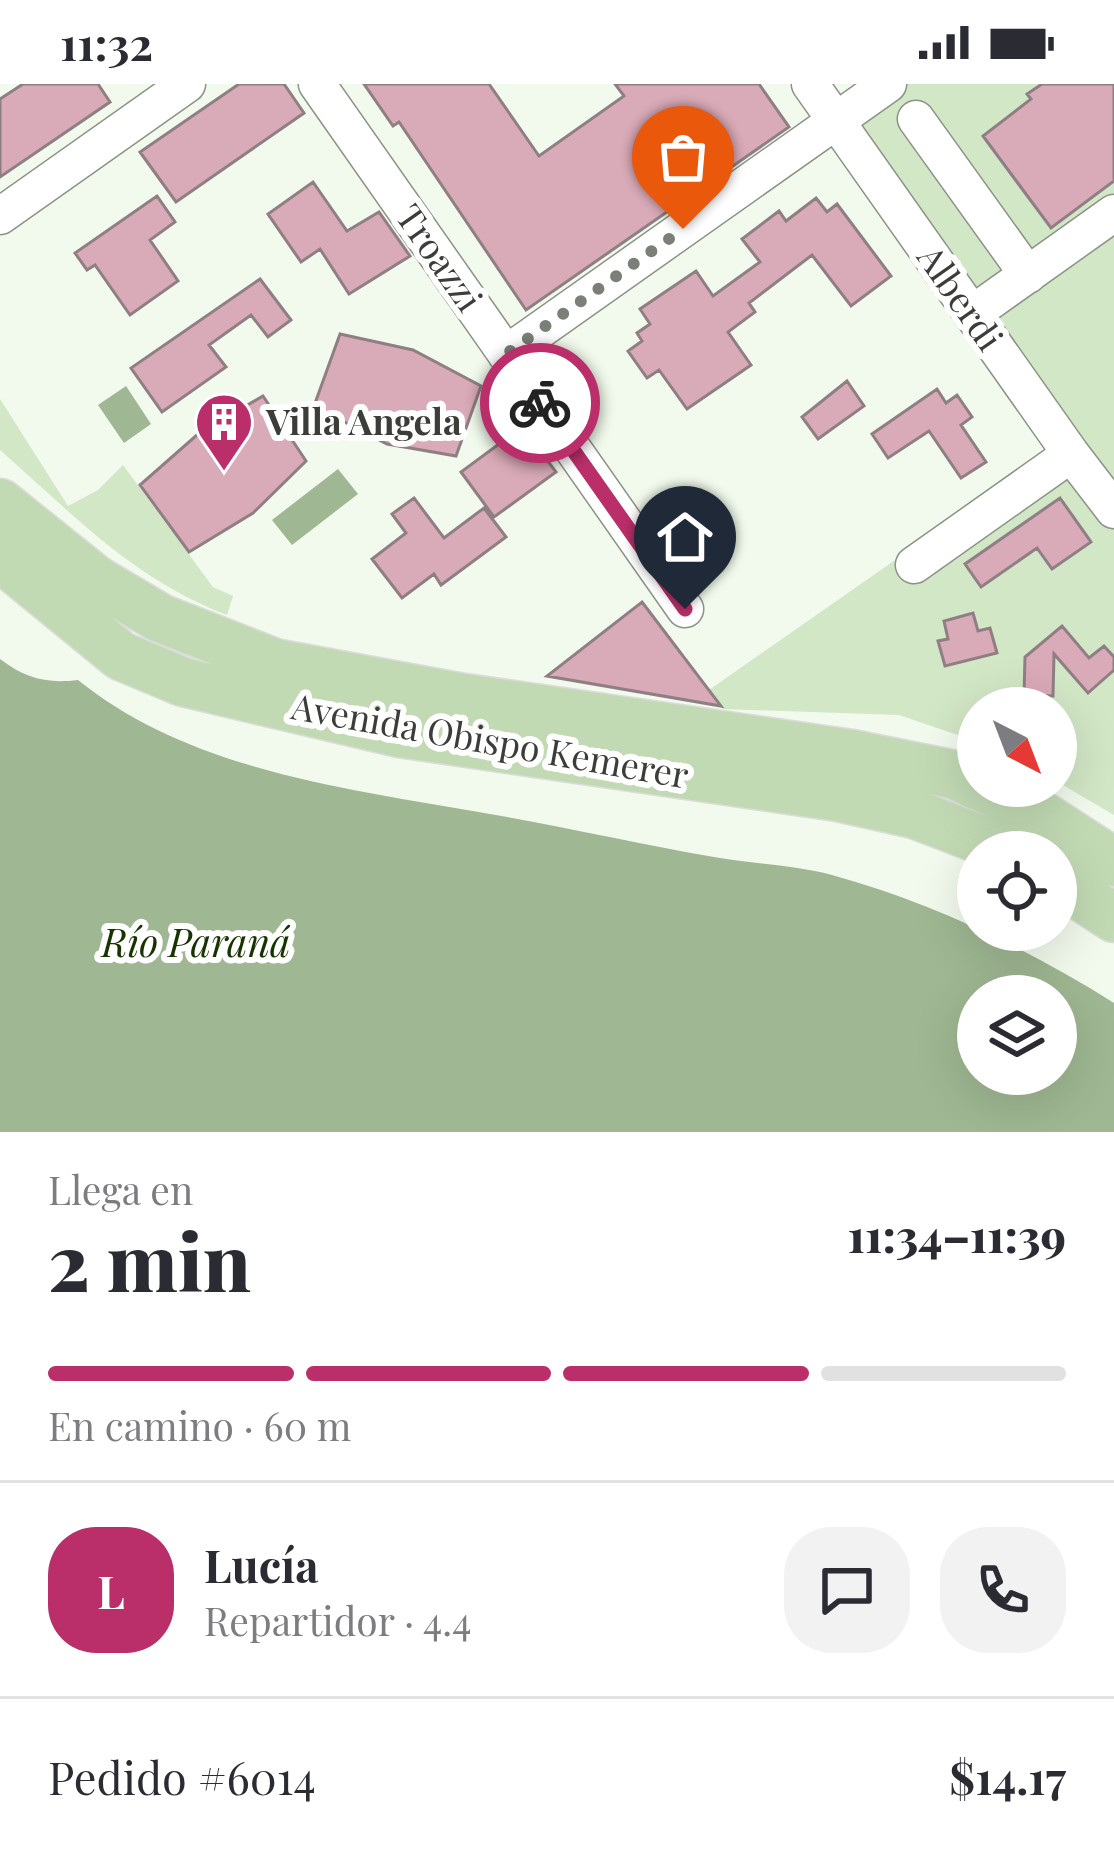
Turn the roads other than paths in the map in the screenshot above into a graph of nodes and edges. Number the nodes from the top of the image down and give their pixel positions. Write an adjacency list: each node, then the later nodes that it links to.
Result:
1 (188, 84): 8 (street)
2 (317, 84): 11 (street, Troazzi)
3 (810, 84): 6 (street, Alberdi)
4 (888, 84): 6 (street)
5 (916, 119): 9 (street)
6 (836, 121): 10 (street, Alberdi); 11 (street)
7 (1114, 213): 9 (street)
8 (0, 215)
9 (1028, 274): 10 (street)
10 (972, 314): 12 (street, Alberdi)
11 (506, 354): 17 (street, Troazzi)
12 (1071, 454): 14 (street, Alberdi); 16 (street)
13 (0, 502): 18 (main road, Avenida Obispo Kemerer)
14 (1114, 510)
15 (0, 557): 20 (main road, Avenida Obispo Kemerer)
16 (914, 565)
17 (685, 609)
18 (957, 776)
19 (1024, 807): 21 (main road, Avenida Obispo Kemerer)
20 (958, 831)
21 (1114, 862)
22 (1077, 894): 23 (main road)
23 (1114, 918)

